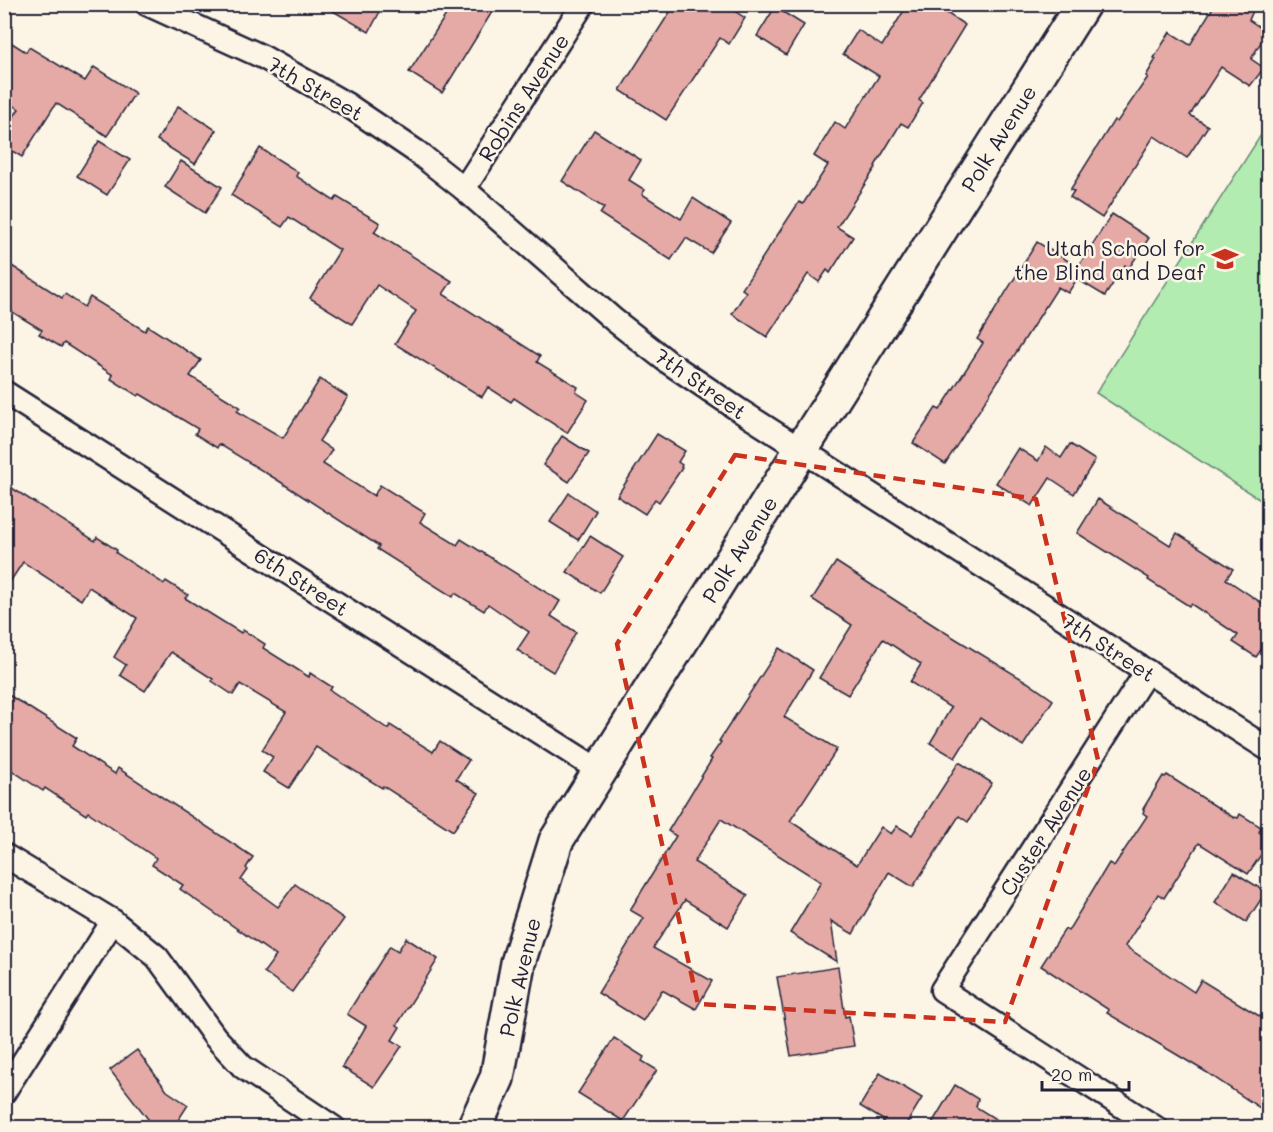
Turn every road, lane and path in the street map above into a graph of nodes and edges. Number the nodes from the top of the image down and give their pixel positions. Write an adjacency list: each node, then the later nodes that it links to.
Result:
1 (583, 4): 4 (street, Robins Avenue)
2 (1083, 4): 6 (street, Polk Avenue)
3 (154, 6): 4 (street, 7th Street)
4 (464, 189): 6 (street, 7th Street)
5 (4, 392): 9 (street, 6th Street)
6 (801, 450): 7 (street, 7th Street); 9 (street, Polk Avenue)
7 (1147, 671): 8 (street, 7th Street); 15 (street, Custer Avenue)
8 (1269, 749)
9 (600, 771): 14 (street, Polk Avenue)
10 (4, 855): 11 (street)
11 (113, 921): 12 (street); 13 (street)
12 (4, 1092)
13 (334, 1128)
14 (474, 1128)
15 (1156, 1128)

